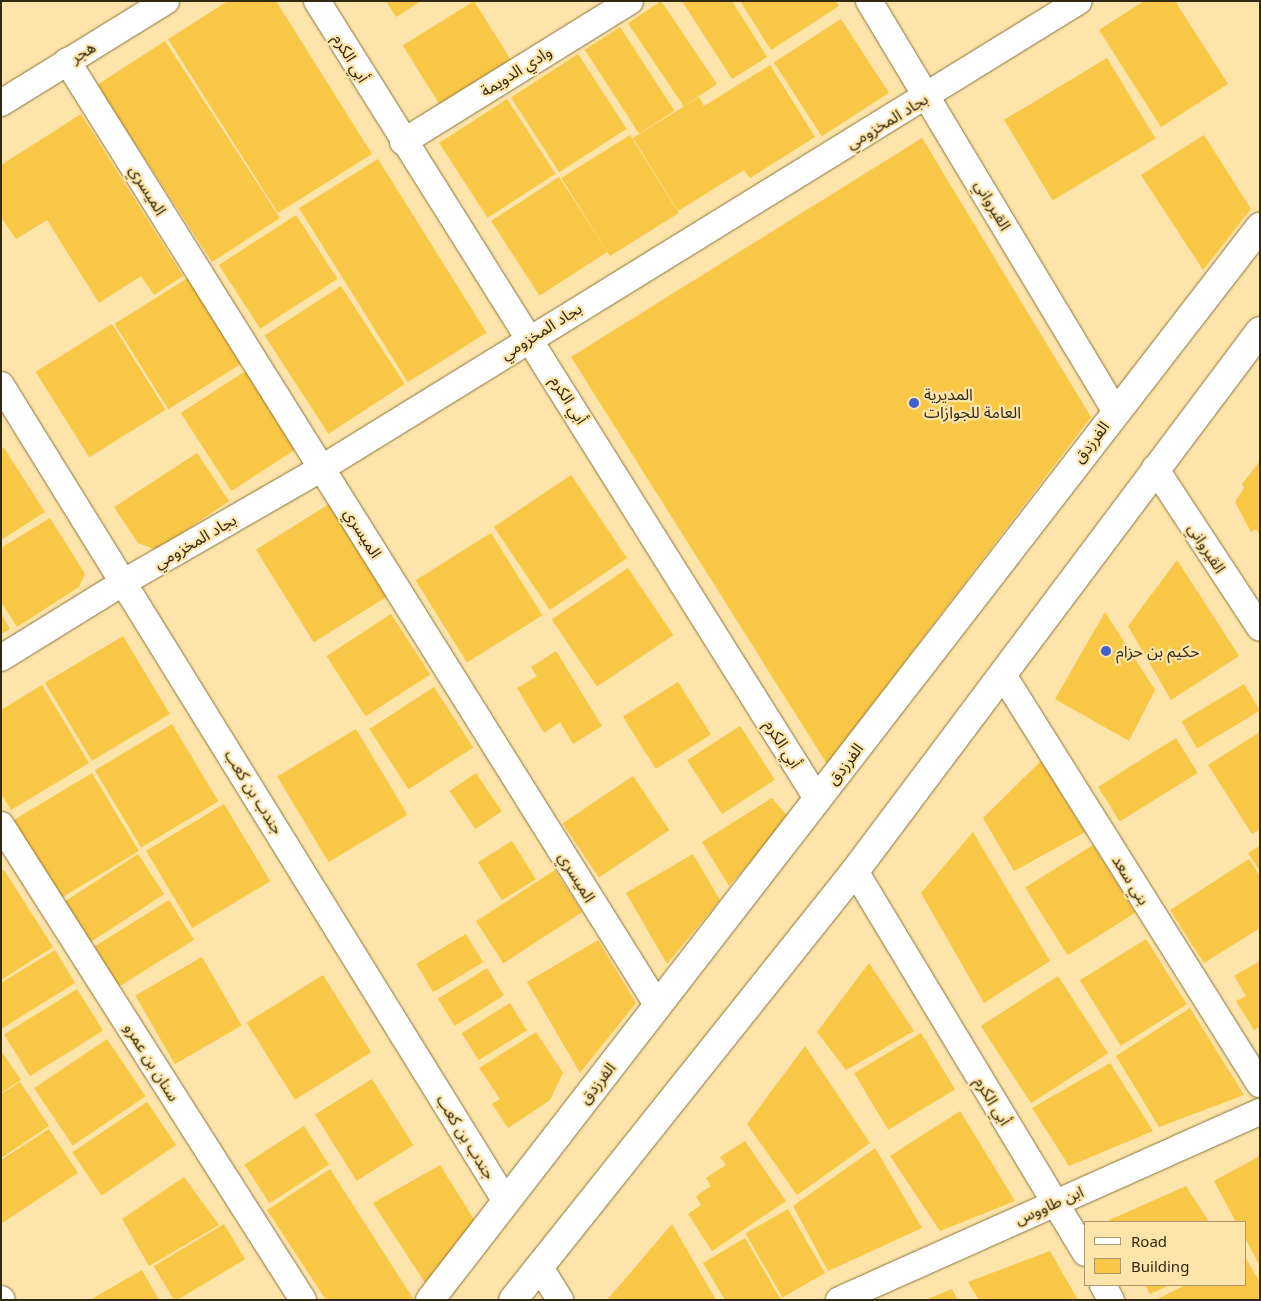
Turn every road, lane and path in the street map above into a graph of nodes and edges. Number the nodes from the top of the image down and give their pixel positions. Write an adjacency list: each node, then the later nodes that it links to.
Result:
1 (166, 1): 6 (street, هجر)
2 (317, 1): 9 (street, أبي الكرم)
3 (630, 1): 9 (street, وادي الدويمة)
4 (869, 1): 7 (street, القيرواني)
5 (1079, 1): 7 (street, بجاد المخزومي)
6 (68, 61): 8 (street, هجر); 15 (street, الميسري)
7 (928, 97): 12 (street, بجاد المخزومي); 14 (street, القيرواني)
8 (1, 103)
9 (403, 142): 12 (street, أبي الكرم)
10 (1260, 227): 14 (street, الفرزدق)
11 (1260, 331): 16 (street)
12 (530, 337): 15 (street, بجاد المخزومي); 21 (street, أبي الكرم)
13 (1, 385): 17 (street, جندب بن كعب)
14 (1115, 410): 21 (street, الفرزدق)
15 (322, 468): 17 (street, بجاد المخزومي); 24 (street, الميسري)
16 (1155, 468): 18 (street, القيرواني); 20 (street)
17 (124, 582): 19 (street, بجاد المخزومي); 27 (street, جندب بن كعب)
18 (1260, 628)
19 (1, 658)
20 (1003, 675): 23 (street); 25 (street, بني سعد)
21 (818, 800): 24 (street, الفرزدق)
22 (1, 825): 32 (street, سنان بن عمرو)
23 (855, 871): 28 (street, أبي الكرم); 30 (street)
24 (658, 1006): 27 (street, الفرزدق)
25 (1260, 1084)
26 (1260, 1112): 28 (street, ابن طاووس)
27 (504, 1200): 33 (street, الفرزدق)
28 (1055, 1203): 29 (street, أبي الكرم); 36 (street, ابن طاووس)
29 (1084, 1252)
30 (539, 1266): 34 (street); 35 (street)
31 (1104, 1286): 37 (street)
32 (303, 1300)
33 (430, 1300)
34 (513, 1300)
35 (560, 1300)
36 (839, 1300)
37 (1112, 1300)

